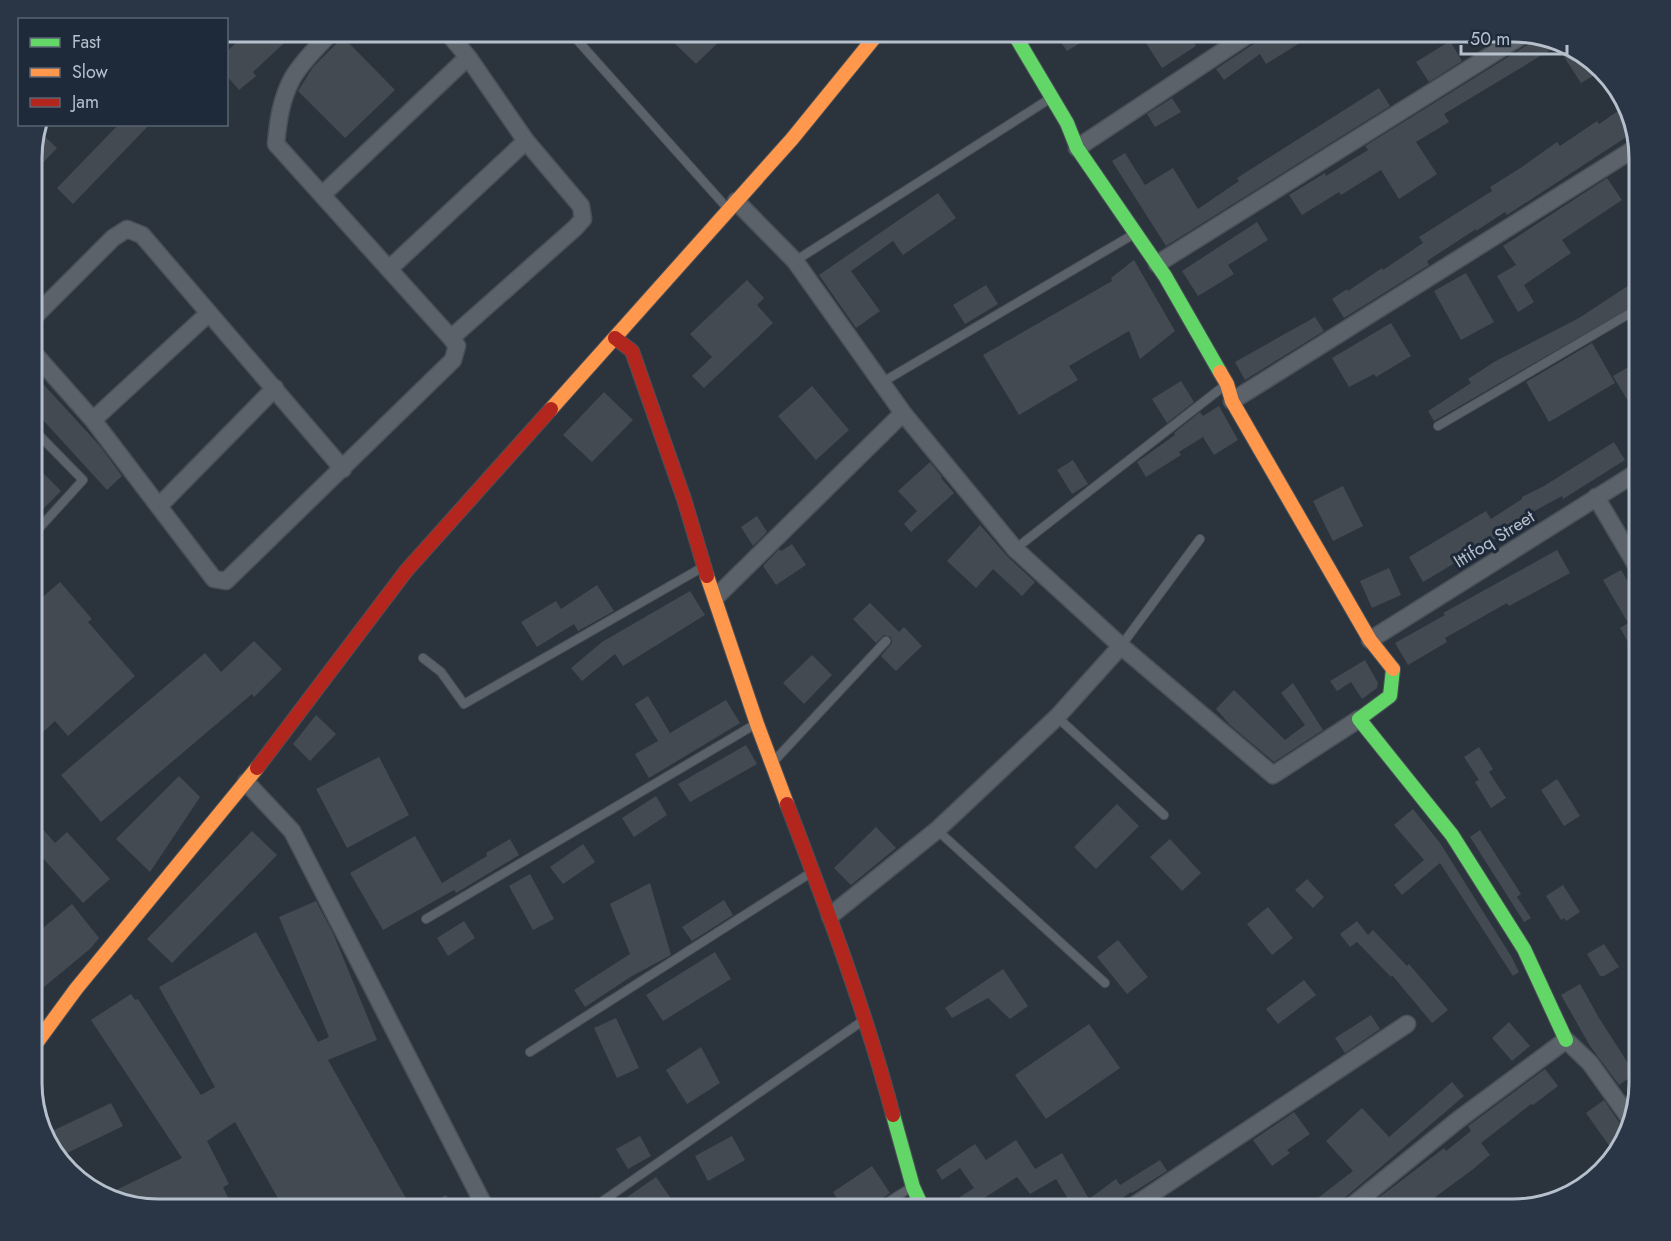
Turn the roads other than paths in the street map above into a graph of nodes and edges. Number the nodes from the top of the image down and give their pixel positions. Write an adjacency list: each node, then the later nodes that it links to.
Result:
1 (322, 42): 13 (street)
2 (455, 42): 8 (street)
3 (579, 42): 14 (lane)
4 (871, 42): 14 (street)
5 (1019, 42): 9 (street)
6 (1237, 42): 11 (street)
7 (1512, 42): 17 (street)
8 (468, 57): 10 (street); 13 (street)
9 (1052, 97): 11 (street); 16 (lane)
10 (526, 141): 18 (street); 22 (street)
11 (1077, 148): 15 (street)
12 (1629, 152): 28 (street)
13 (322, 195): 18 (street)
14 (732, 205): 16 (street); 23 (street)
15 (1136, 233): 17 (street); 25 (lane)
16 (795, 261): 25 (street)
17 (1157, 264): 26 (street)
18 (389, 269): 22 (street)
19 (42, 309): 20 (street)
20 (209, 313): 27 (street); 30 (street)
21 (1629, 314): 31 (lane)
22 (451, 338): 33 (street)
23 (615, 338): 41 (street); 51 (street)
24 (42, 362): 30 (street)
25 (881, 383): 29 (street)
26 (1227, 384): 28 (street); 39 (lane)
27 (275, 388): 33 (street); 36 (street)
28 (1232, 401): 44 (street)
29 (903, 413): 39 (street); 42 (street)
30 (93, 420): 36 (street)
31 (1438, 426)
32 (42, 438): 37 (lane)
33 (343, 469): 36 (street)
34 (1629, 478): 35 (street, Ittifoq Street)
35 (1596, 497): 40 (street); 44 (street, Ittifoq Street)
36 (159, 506)
37 (42, 525)
38 (1200, 539): 45 (lane)
39 (1015, 549): 45 (street)
40 (1629, 552)
41 (704, 567): 42 (street); 46 (lane)
42 (716, 597): 49 (street)
43 (886, 640): 50 (lane)
44 (1370, 640): 48 (street)
45 (1121, 646): 47 (street); 48 (street)
46 (423, 658)
47 (1057, 717): 52 (lane); 53 (street)
48 (1359, 719): 61 (street)
49 (757, 724): 50 (street); 56 (lane)
50 (772, 763): 54 (street)
51 (246, 782): 60 (street); 65 (street)
52 (1164, 816)
53 (937, 830): 55 (street); 57 (lane)
54 (812, 871): 55 (street); 62 (lane)
55 (830, 916): 58 (street)
56 (426, 919)
57 (1105, 983)
58 (864, 1020): 64 (street); 66 (lane)
59 (1407, 1024): 69 (street)
60 (42, 1035)
61 (1566, 1040): 63 (street); 70 (street)
62 (530, 1052)
63 (1626, 1111)
64 (913, 1187): 67 (lane); 68 (street)
65 (481, 1199)
66 (606, 1199)
67 (893, 1199)
68 (918, 1199)
69 (1144, 1199)
70 (1360, 1199)

